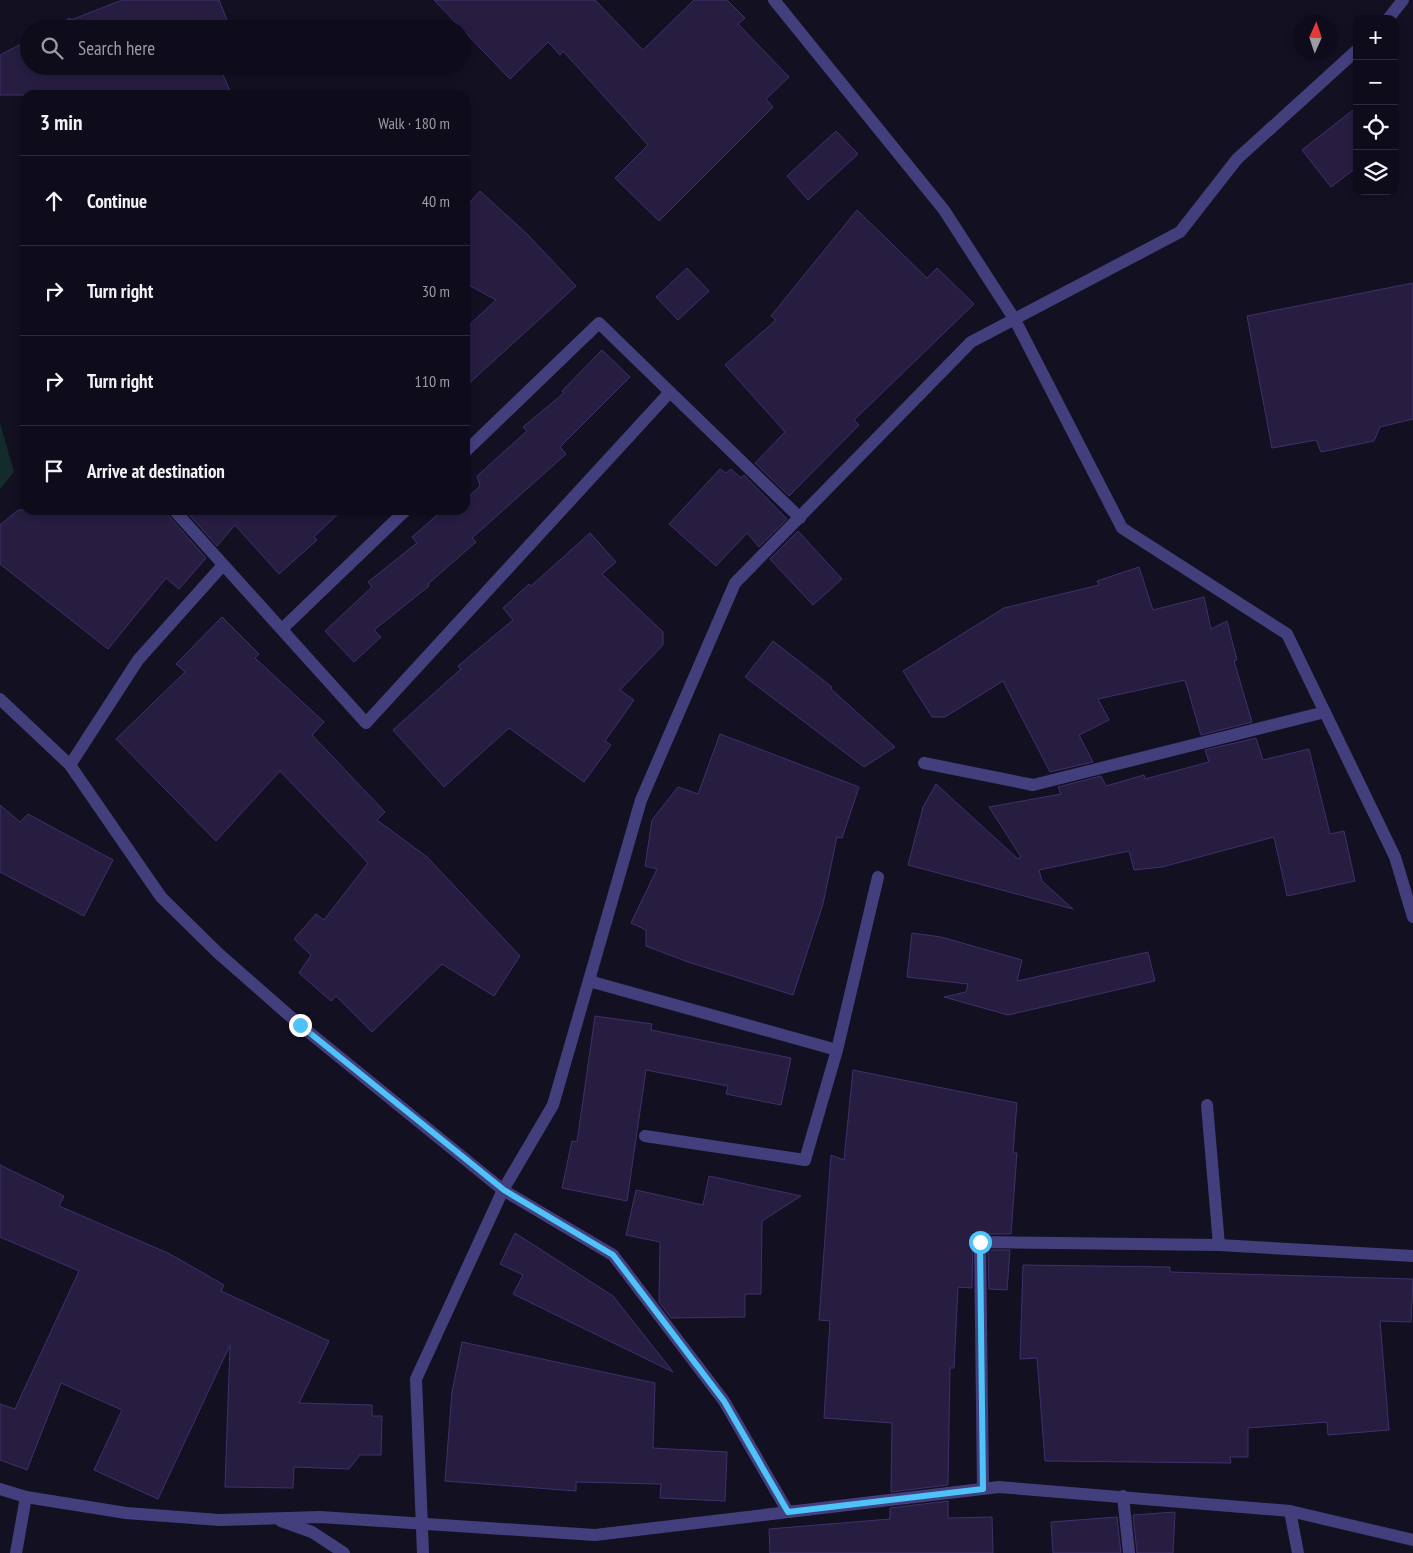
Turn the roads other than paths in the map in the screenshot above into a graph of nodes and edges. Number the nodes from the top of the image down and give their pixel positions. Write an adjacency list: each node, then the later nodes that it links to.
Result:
1 (774, 0): 5 (street)
2 (1403, 0): 3 (street)
3 (1391, 15)
4 (1353, 54): 5 (street)
5 (1015, 320): 10 (street); 14 (street)
6 (670, 392): 7 (street); 10 (street); 12 (street)
7 (470, 447)
8 (178, 515): 11 (street)
9 (401, 515): 12 (street)
10 (800, 518): 19 (street)
11 (223, 565): 12 (street); 16 (street)
12 (282, 629)
13 (0, 699): 16 (street)
14 (1325, 712): 15 (street); 18 (street)
15 (924, 763)
16 (70, 764): 23 (street)
17 (878, 877): 20 (street)
18 (1413, 917)
19 (589, 981): 20 (street); 23 (street)
20 (837, 1050): 22 (street)
21 (1207, 1104): 24 (street)
22 (645, 1136)
23 (504, 1190): 31 (street); 33 (street)
24 (1218, 1245): 25 (street); 27 (street)
25 (1413, 1256)
26 (0, 1489): 29 (street)
27 (983, 1489): 28 (street); 31 (street)
28 (1123, 1496): 30 (street); 38 (street)
29 (26, 1497): 32 (street); 35 (street)
30 (1290, 1511): 34 (street); 39 (street)
31 (788, 1512): 33 (street)
32 (274, 1518): 33 (street); 36 (street)
33 (422, 1523): 37 (street)
34 (1413, 1540)
35 (16, 1553)
36 (344, 1553)
37 (423, 1553)
38 (1129, 1553)
39 (1298, 1553)

